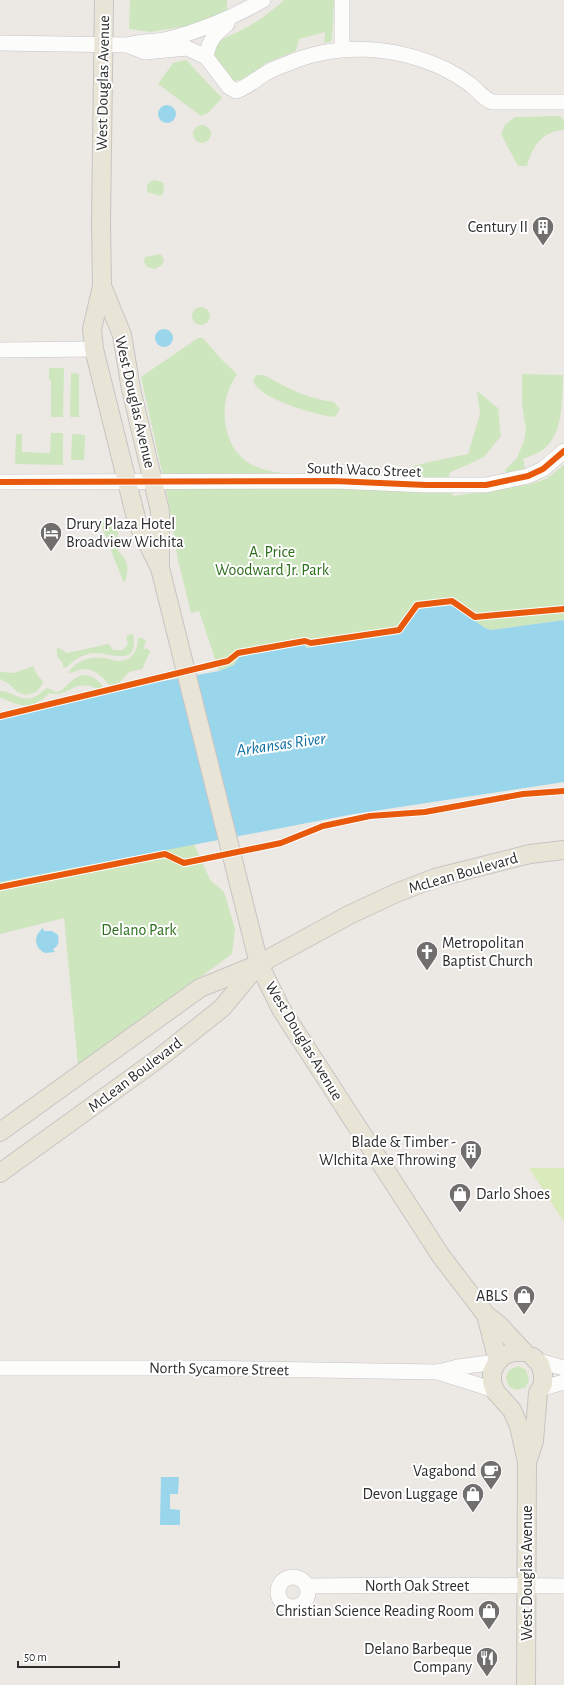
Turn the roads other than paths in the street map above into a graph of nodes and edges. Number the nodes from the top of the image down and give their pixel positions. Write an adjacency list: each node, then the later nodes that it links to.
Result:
1 (104, 0): 6 (main road, West Douglas Avenue)
2 (264, 0): 4 (street)
3 (342, 0): 8 (street)
4 (237, 15): 7 (street); 9 (street)
5 (0, 43): 6 (street)
6 (103, 45): 7 (street); 11 (main road, West Douglas Avenue)
7 (127, 45): 9 (street)
8 (342, 49): 9 (street); 10 (street)
9 (206, 57)
10 (564, 102)
11 (102, 286): 12 (main road, West Douglas Avenue); 16 (main road, West Douglas Avenue)
12 (94, 349): 13 (street); 15 (main road, West Douglas Avenue)
13 (0, 350)
14 (564, 451): 16 (street, South Waco Street)
15 (127, 481): 16 (street, South Waco Street); 17 (street, South Waco Street); 18 (main road, West Douglas Avenue)
16 (153, 481): 18 (main road, West Douglas Avenue)
17 (0, 482)
18 (160, 568): 20 (main road, West Douglas Avenue)
19 (564, 850): 20 (main road, McLean Boulevard)
20 (259, 964): 21 (main road, McLean Boulevard); 22 (main road, McLean Boulevard); 23 (main road, West Douglas Avenue)
21 (0, 1132)
22 (0, 1173)
23 (486, 1315): 24 (main road, West Douglas Avenue); 25 (main road, West Douglas Avenue)
24 (531, 1356): 25 (main road); 27 (street); 30 (main road, West Douglas Avenue)
25 (498, 1362): 28 (street, North Sycamore Street); 31 (main road, West Douglas Avenue)
26 (0, 1368): 28 (street, North Sycamore Street)
27 (564, 1368)
28 (438, 1372): 31 (street, North Sycamore Street)
29 (564, 1382): 30 (street)
30 (539, 1391): 31 (main road); 32 (main road, West Douglas Avenue)
31 (499, 1395): 32 (main road, West Douglas Avenue)
32 (527, 1462): 34 (main road, West Douglas Avenue)
33 (307, 1586): 34 (street, North Oak Street)
34 (527, 1586): 35 (street, North Oak Street); 36 (main road, West Douglas Avenue)
35 (564, 1586)
36 (526, 1685)

